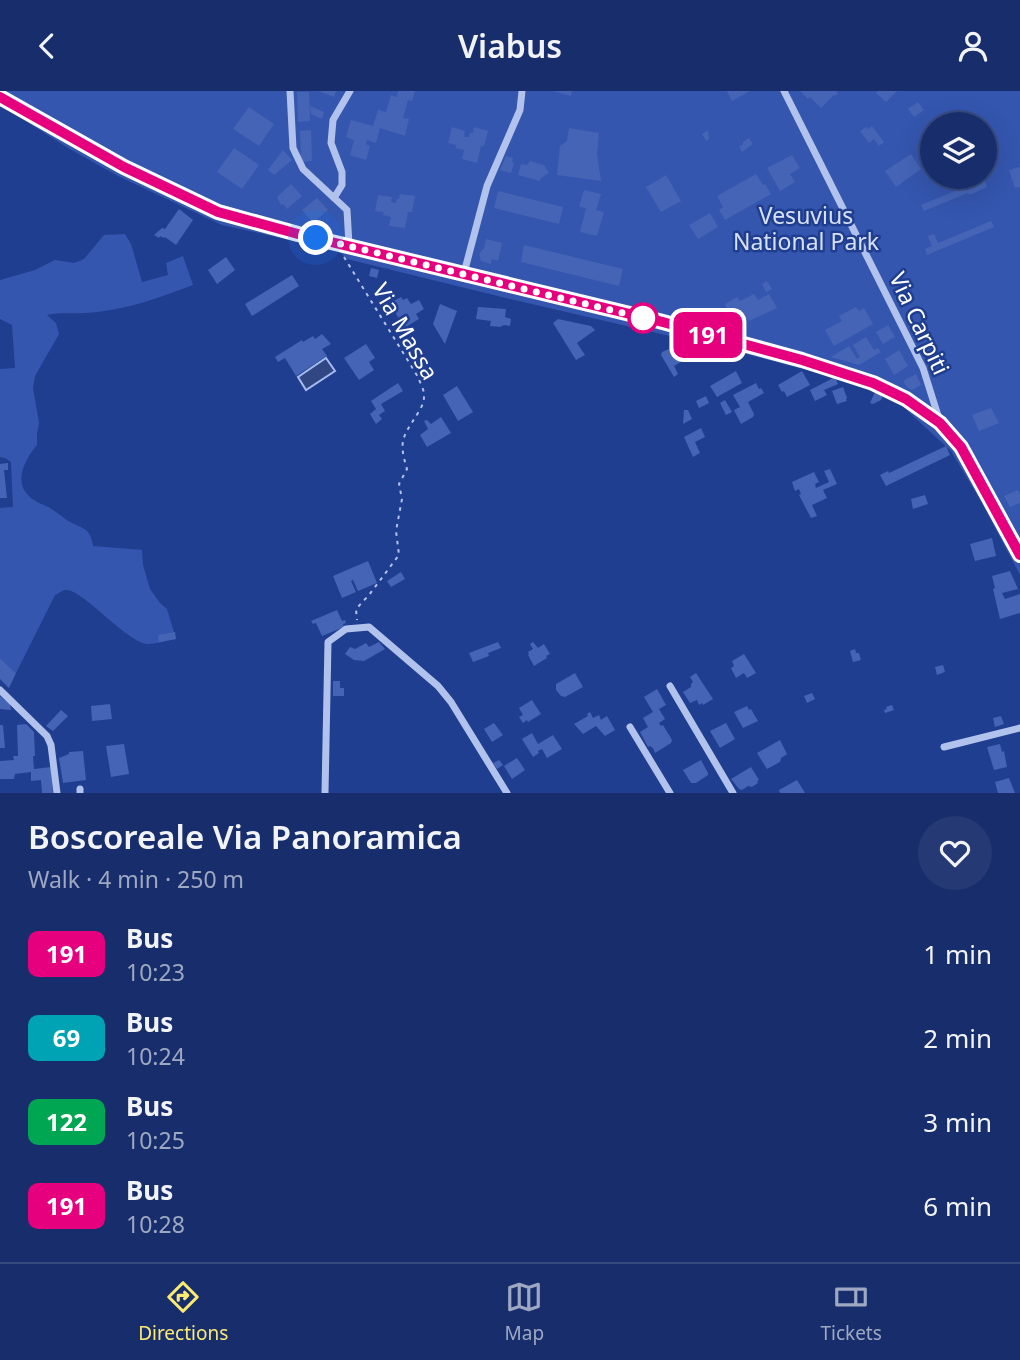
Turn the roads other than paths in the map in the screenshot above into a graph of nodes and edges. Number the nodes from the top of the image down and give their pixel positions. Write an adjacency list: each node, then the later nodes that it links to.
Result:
1 (290, 91): 6 (street)
2 (349, 91): 6 (street)
3 (522, 91): 8 (street)
4 (784, 91): 9 (street, Via Carpiti)
5 (0, 97): 7 (street)
6 (334, 198): 7 (street)
7 (349, 245): 8 (street)
8 (464, 273): 9 (street)
9 (940, 423): 10 (street)
10 (1020, 555)
11 (670, 686): 20 (street)
12 (0, 690): 16 (street)
13 (630, 727): 19 (street)
14 (1020, 729): 15 (street)
15 (944, 747)
16 (57, 793)
17 (325, 793): 18 (street)
18 (507, 793)
19 (670, 793)
20 (733, 793)

